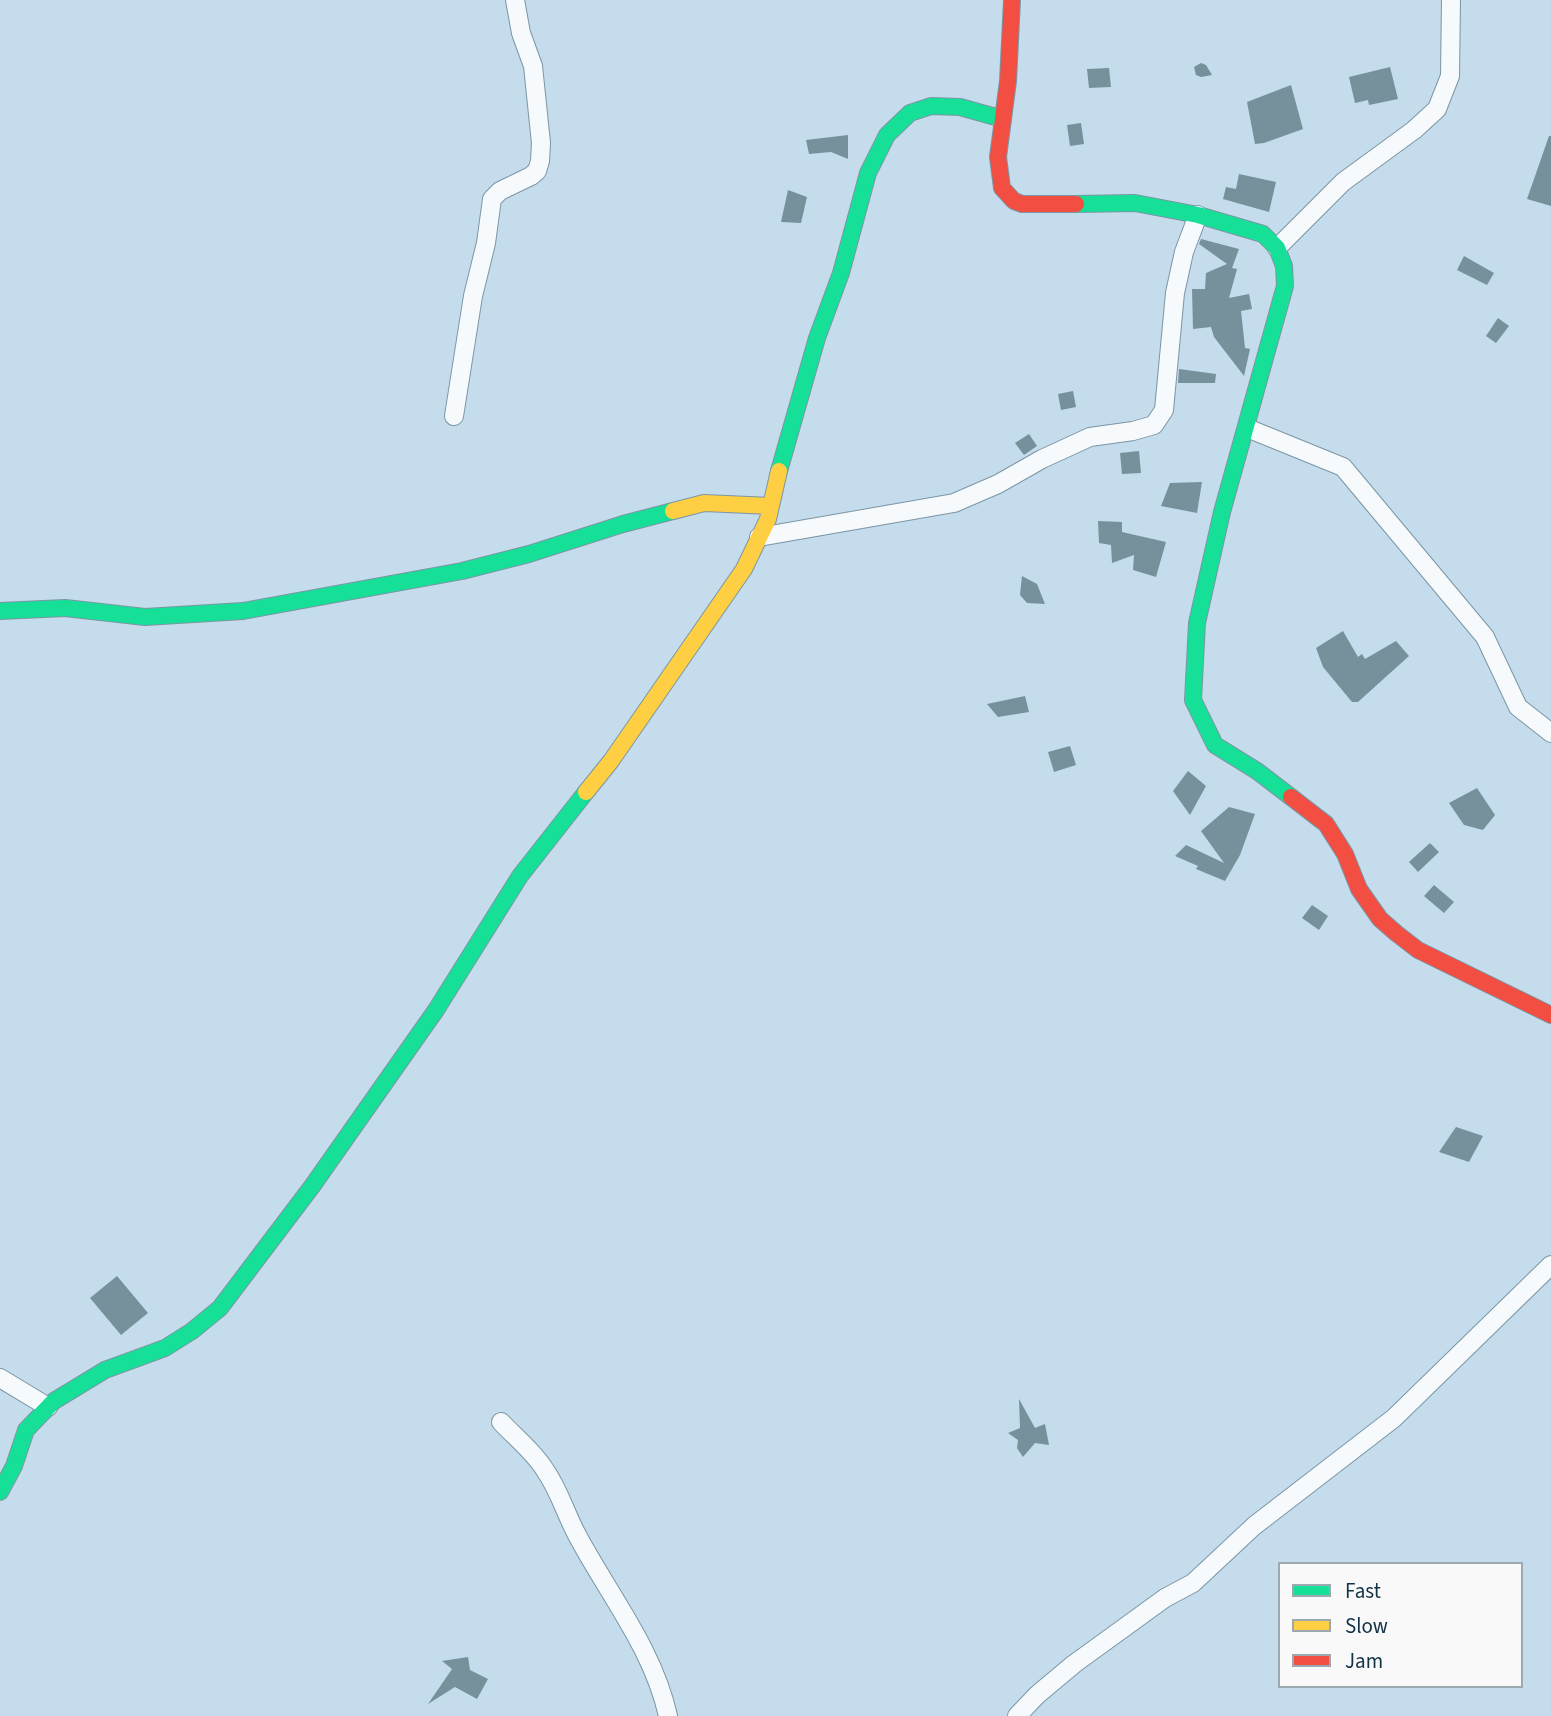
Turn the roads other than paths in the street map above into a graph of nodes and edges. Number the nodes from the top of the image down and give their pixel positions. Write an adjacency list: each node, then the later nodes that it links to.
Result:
1 (515, 0): 7 (street)
2 (1013, 0): 4 (street)
3 (1451, 0): 6 (street)
4 (1003, 119): 5 (street); 9 (street)
5 (1198, 215): 6 (street); 10 (street)
6 (1277, 248): 8 (street)
7 (454, 416)
8 (1247, 428): 12 (street); 13 (street)
9 (771, 506): 10 (street); 11 (street)
10 (759, 537): 16 (street)
11 (0, 611)
12 (1551, 733)
13 (1551, 1014)
14 (1551, 1265): 20 (street)
15 (0, 1378): 16 (street)
16 (48, 1407): 18 (street)
17 (501, 1422): 19 (street)
18 (0, 1492)
19 (667, 1716)
20 (1017, 1716)

